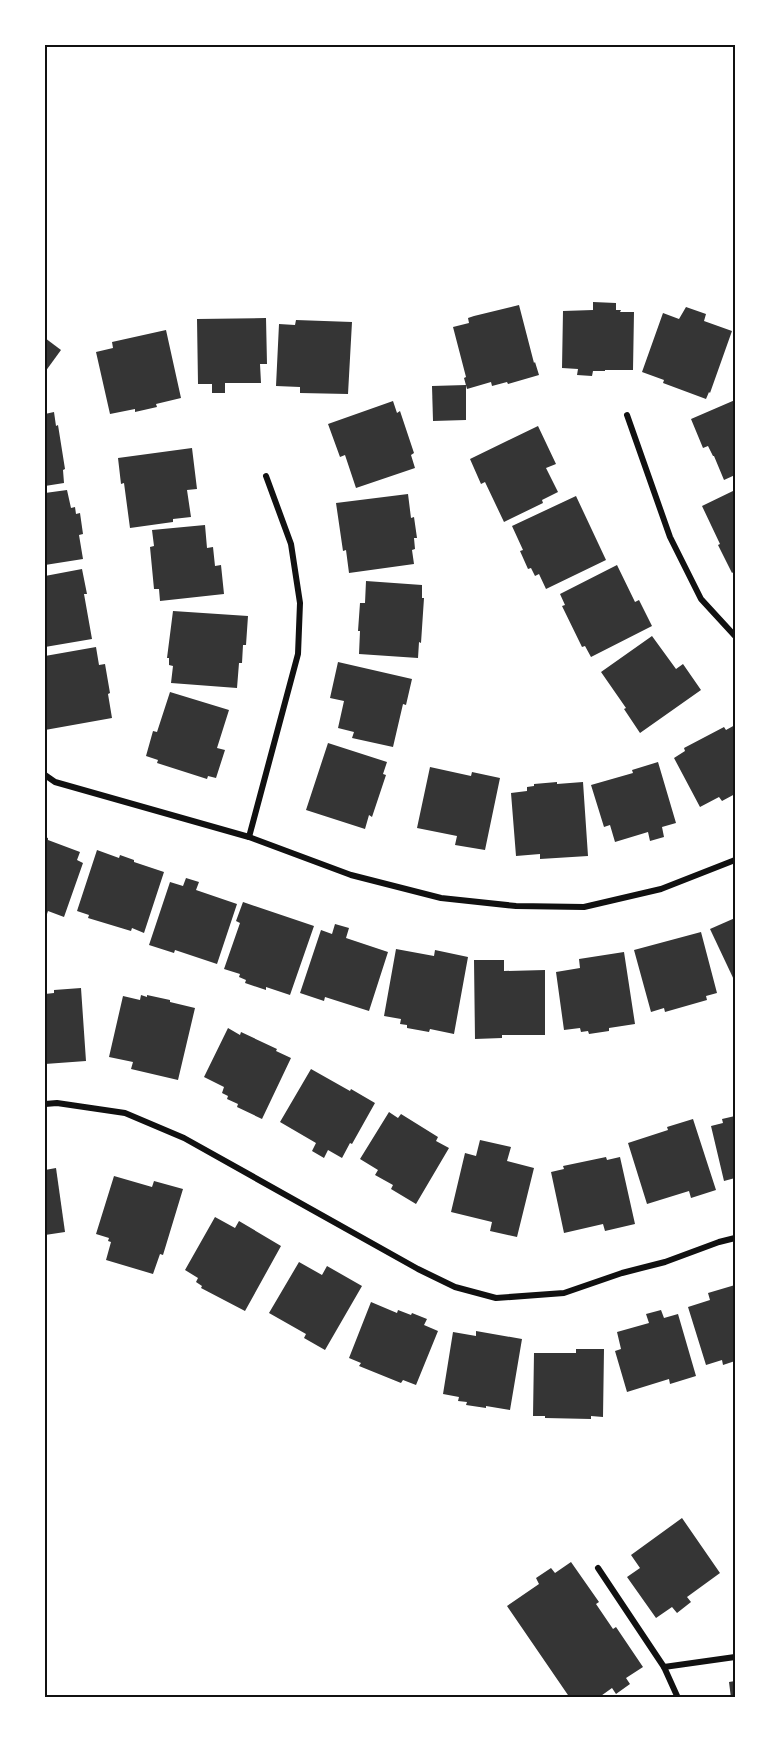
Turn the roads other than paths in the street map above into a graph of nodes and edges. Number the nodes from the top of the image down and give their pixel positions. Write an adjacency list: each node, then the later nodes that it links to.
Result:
1 (627, 415): 3 (street)
2 (266, 476): 5 (street)
3 (735, 636)
4 (45, 775): 5 (street)
5 (249, 837): 6 (street)
6 (735, 860)
7 (45, 1104): 8 (street)
8 (735, 1238)
9 (598, 1568): 11 (street)
10 (735, 1657): 11 (street)
11 (664, 1666): 12 (street)
12 (678, 1698)

